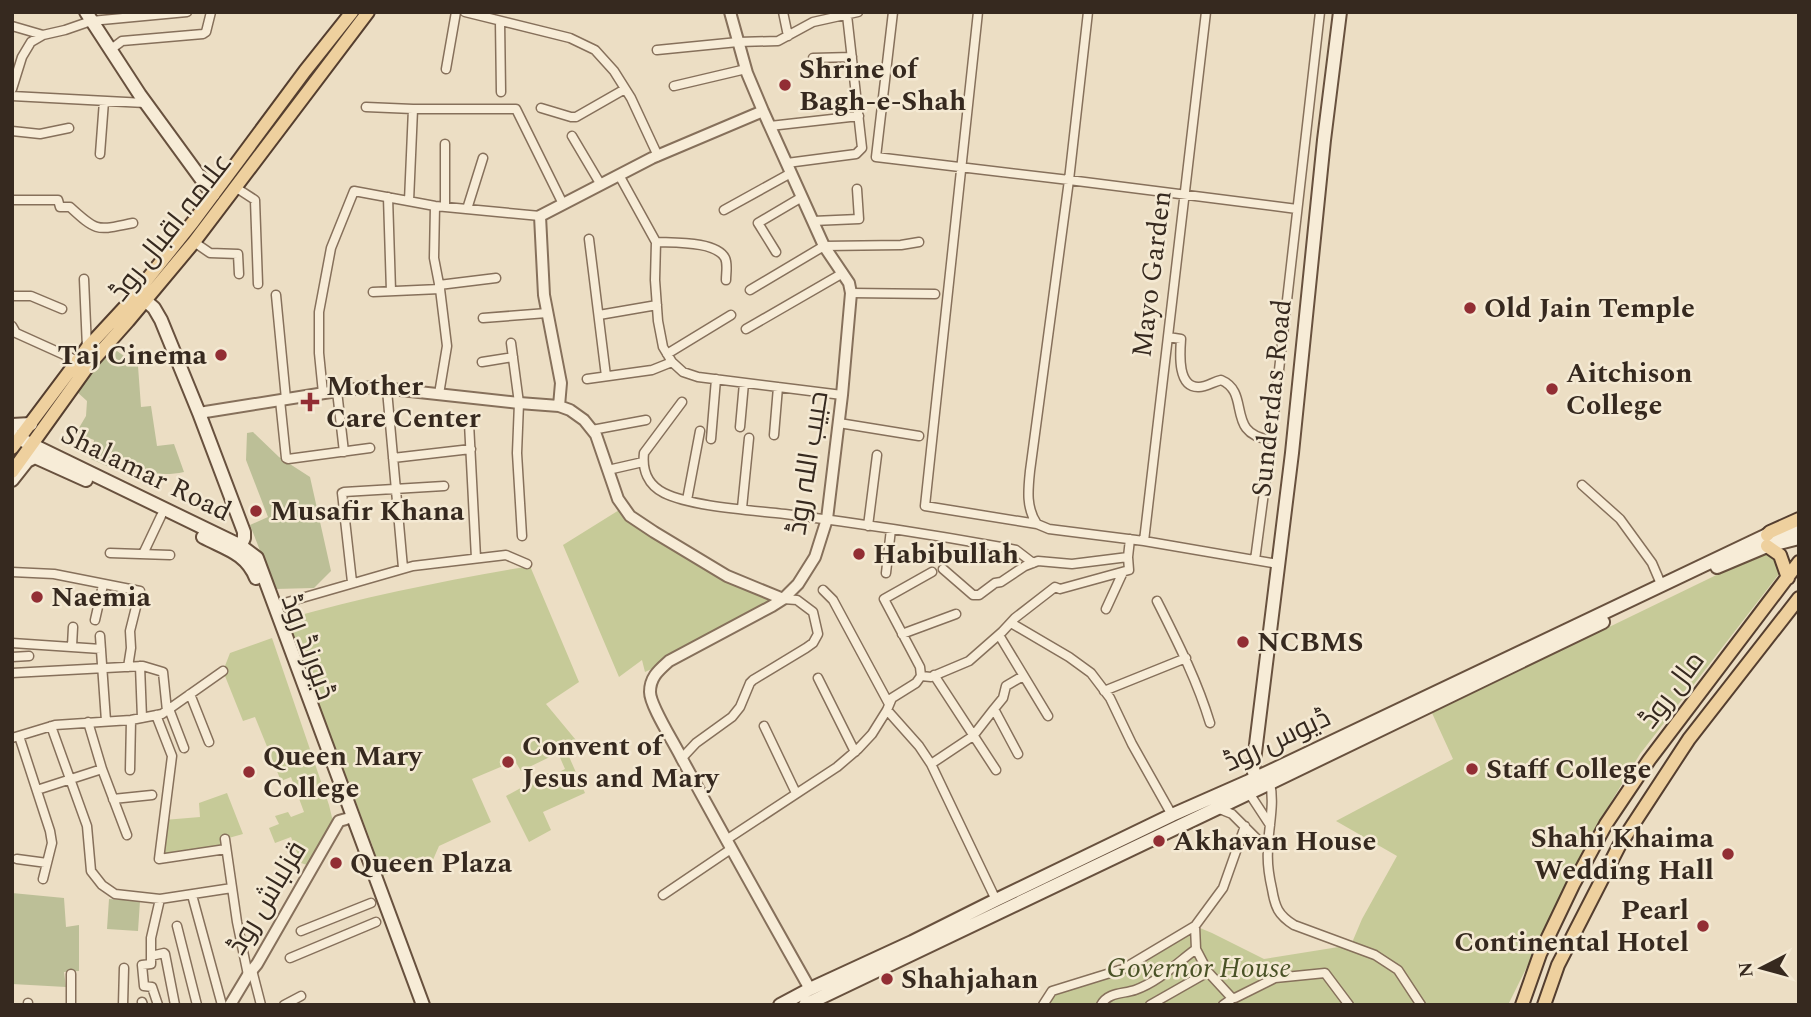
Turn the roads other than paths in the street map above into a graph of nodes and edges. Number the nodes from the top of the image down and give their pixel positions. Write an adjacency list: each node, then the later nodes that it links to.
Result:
1 (187, 12): 15 (street)
2 (211, 12): 25 (street)
3 (352, 12): 29 (main road, علامہ اقبال روڈ)
4 (368, 12): 33 (main road, علامہ اقبال روڈ)
5 (456, 12): 30 (street)
6 (465, 12): 20 (street)
7 (730, 12): 24 (street, حبیب اللہ روڈ)
8 (783, 12): 23 (street)
9 (893, 12): 54 (street)
10 (978, 12): 54 (street)
11 (1088, 12): 57 (street)
12 (1206, 12): 62 (street, Mayo Garden)
13 (1320, 12): 71 (street)
14 (1340, 12): 179 (main road, Sunderdas Road)
15 (180, 13): 17 (street)
16 (853, 13): 23 (street); 27 (street)
17 (145, 14): 19 (street)
18 (88, 15): 19 (street); 22 (street); 25 (main road)
19 (122, 15)
20 (500, 22): 36 (street); 37 (street)
21 (12, 26): 22 (street)
22 (43, 35): 32 (street)
23 (788, 36): 24 (street)
24 (738, 42): 26 (street); 31 (street, حبیب اللہ روڈ)
25 (110, 50): 40 (main road)
26 (657, 50)
27 (852, 57): 28 (street); 45 (street)
28 (813, 58)
29 (313, 62): 33 (main road); 61 (main road, علامہ اقبال روڈ)
30 (446, 69)
31 (746, 69): 34 (street); 44 (street, حبیب اللہ روڈ)
32 (15, 71): 35 (street)
33 (324, 71): 59 (main road, علامہ اقبال روڈ)
34 (674, 86)
35 (12, 89)
36 (625, 89): 42 (street); 52 (street)
37 (501, 92)
38 (12, 96): 39 (street)
39 (104, 101): 40 (street); 51 (street)
40 (145, 103): 61 (main road)
41 (366, 107): 43 (street)
42 (541, 108)
43 (413, 109): 66 (street); 67 (street)
44 (763, 111): 46 (street, حبیب اللہ روڈ); 52 (street)
45 (859, 116): 46 (street); 55 (street)
46 (770, 126): 55 (street, حبیب اللہ روڈ)
47 (69, 128): 48 (street)
48 (12, 131)
49 (572, 136): 58 (street)
50 (445, 144): 69 (street)
51 (100, 154)
52 (658, 156): 56 (street)
53 (484, 158): 70 (street)
54 (961, 167): 57 (street); 159 (street)
55 (789, 168): 64 (street, حبیب اللہ روڈ); 72 (street)
56 (619, 175): 58 (street); 78 (street)
57 (1069, 180): 62 (street); 159 (street)
58 (601, 185): 67 (street)
59 (235, 187): 77 (main road, علامہ اقبال روڈ); 87 (street)
60 (857, 189): 74 (street)
61 (213, 195): 96 (main road, علامہ اقبال روڈ)
62 (1184, 195): 71 (street); 105 (street, Mayo Garden)
63 (388, 197): 66 (street); 90 (street); 119 (street)
64 (802, 197): 74 (street, حبیب اللہ روڈ); 81 (street)
65 (12, 200): 75 (street)
66 (409, 201): 68 (street)
67 (564, 204): 73 (street)
68 (435, 206): 69 (street); 88 (street)
69 (445, 207): 70 (street)
70 (467, 209): 73 (street)
71 (1297, 209): 139 (street)
72 (724, 210)
73 (540, 216): 99 (street)
74 (813, 221): 80 (street, حبیب اللہ روڈ)
75 (133, 223)
76 (589, 239): 100 (street)
77 (194, 242): 83 (street); 96 (main road, علامہ اقبال روڈ)
78 (656, 242): 86 (street); 97 (street)
79 (919, 242): 80 (street)
80 (824, 246): 82 (street, حبیب اللہ روڈ); 89 (street)
81 (776, 252)
82 (843, 273): 92 (street, حبیب اللہ روڈ); 104 (street)
83 (239, 274)
84 (496, 278): 88 (street)
85 (85, 279): 107 (street)
86 (726, 280)
87 (258, 284)
88 (440, 287): 90 (street); 120 (street)
89 (750, 290)
90 (391, 291): 91 (street)
91 (373, 292)
92 (851, 293): 93 (street); 121 (street, حبیب اللہ روڈ)
93 (935, 294)
94 (276, 295): 122 (street)
95 (12, 296): 98 (street)
96 (141, 297): 107 (main road, علامہ اقبال روڈ); 126 (main road, ڈیورنڈ روڈ); 142 (main road, علامہ اقبال روڈ)
97 (657, 305): 100 (street); 109 (street)
98 (62, 309)
99 (547, 313): 102 (street); 125 (street)
100 (599, 315): 112 (street)
101 (731, 315): 109 (street)
102 (483, 318)
103 (12, 326): 110 (street)
104 (746, 329)
105 (1168, 337): 139 (street); 167 (street, Mayo Garden)
106 (511, 343): 108 (street)
107 (87, 348): 110 (main road, علامہ اقبال روڈ)
108 (513, 357): 111 (street); 124 (street)
109 (670, 358): 112 (street); 114 (street)
110 (78, 361): 130 (main road, علامہ اقبال روڈ)
111 (482, 362)
112 (606, 376): 113 (street)
113 (587, 379)
114 (716, 379): 115 (street); 138 (street)
115 (744, 383): 116 (street); 132 (street)
116 (778, 387): 121 (street); 135 (street)
117 (387, 390): 118 (street); 120 (street); 146 (street)
118 (337, 391): 119 (street); 144 (street)
119 (323, 393): 122 (street)
120 (439, 394): 124 (street)
121 (842, 395): 129 (street, حبیب اللہ روڈ)
122 (283, 399): 126 (street); 144 (street)
123 (682, 402): 147 (street)
124 (519, 403): 125 (street); 163 (street)
125 (559, 405): 133 (street)
126 (199, 413): 168 (main road, ڈیورنڈ روڈ)
127 (646, 420): 133 (street)
128 (469, 423): 143 (street)
129 (839, 423): 136 (street); 157 (street, حبیب اللہ روڈ)
130 (31, 424): 131 (main road); 140 (main road, علامہ اقبال روڈ)
131 (12, 425)
132 (740, 427)
133 (592, 430): 148 (street)
134 (700, 431): 154 (street)
135 (774, 435)
136 (919, 436)
137 (749, 438): 155 (street)
138 (711, 439)
139 (1271, 440): 175 (street)
140 (14, 442): 142 (main road, Shalamar Road)
141 (370, 448): 144 (street)
142 (29, 449): 149 (main road, علامہ اقبال روڈ); 168 (main road, Shalamar Road)
143 (471, 449): 146 (street); 174 (street)
144 (344, 452)
145 (877, 455): 160 (street)
146 (393, 458): 153 (street)
147 (643, 463): 148 (street); 154 (street)
148 (608, 470): 191 (street)
149 (12, 472)
150 (12, 480): 156 (main road, ڈیورنڈ روڈ)
151 (1581, 485): 188 (street)
152 (444, 486): 153 (street)
153 (396, 490): 180 (street); 187 (street)
154 (687, 500): 155 (street)
155 (742, 508): 157 (street)
156 (161, 516): 168 (main road, ڈیورنڈ روڈ); 170 (street)
157 (827, 519): 160 (street); 191 (street, حبیب اللہ روڈ)
158 (1799, 519): 166 (main road)
159 (1037, 524): 165 (street)
160 (868, 526): 162 (street)
161 (1799, 528): 166 (main road, ڈیوس روڈ)
162 (891, 529): 177 (street); 185 (street)
163 (522, 536)
164 (1799, 538): 166 (main road, ڈیوس روڈ)
165 (1130, 539): 167 (street); 172 (street)
166 (1767, 540): 186 (main road); 188 (main road, ڈیوس روڈ); 244 (main road, ڈیوس روڈ)
167 (1144, 541): 175 (street)
168 (239, 550): 173 (main road, Shalamar Road); 251 (main road, ڈیورنڈ روڈ)
169 (110, 552): 170 (street)
170 (143, 554): 171 (street)
171 (170, 555)
172 (1128, 557): 177 (street); 184 (street)
173 (257, 558): 194 (main road, ڈیورنڈ روڈ)
174 (476, 558): 178 (street); 180 (street)
175 (1255, 560): 179 (street)
176 (1799, 562): 186 (main road, مال روڈ)
177 (1033, 563): 181 (street)
178 (527, 564)
179 (1278, 564): 244 (main road, Sunderdas Road)
180 (403, 568): 187 (street)
181 (943, 569)
182 (12, 572): 189 (street)
183 (932, 572): 200 (street)
184 (1123, 572): 195 (street); 198 (street)
185 (886, 573)
186 (1788, 578): 298 (main road, مال روڈ)
187 (352, 582): 194 (street)
188 (1661, 584): 244 (main road, ڈیوس روڈ)
189 (103, 585): 197 (street); 210 (street)
190 (823, 590): 220 (street)
191 (783, 598): 238 (street, حبیب اللہ روڈ); 238 (street)
192 (1799, 598): 299 (main road, مال روڈ)
193 (1157, 601): 208 (street)
194 (274, 606): 290 (main road, ڈیورنڈ روڈ)
195 (1106, 609)
196 (956, 614): 200 (street)
197 (95, 620)
198 (1011, 623): 201 (street); 218 (street)
199 (73, 627): 204 (street)
200 (902, 634): 215 (street)
201 (999, 635): 214 (street); 216 (street)
202 (100, 636): 205 (street)
203 (12, 643): 204 (street)
204 (72, 646): 205 (street)
205 (101, 649): 211 (street)
206 (29, 656): 207 (street)
207 (12, 657)
208 (1186, 658): 218 (street); 229 (street)
209 (140, 666): 210 (street); 222 (street); 225 (street)
210 (128, 667): 211 (street)
211 (102, 668): 213 (street); 227 (street)
212 (223, 671): 219 (street)
213 (12, 673)
214 (934, 675): 215 (street); 232 (street)
215 (921, 676): 220 (street)
216 (1023, 676): 221 (street); 224 (street)
217 (818, 678): 236 (street)
218 (1104, 691): 250 (street)
219 (190, 694): 222 (street); 234 (street)
220 (888, 707): 236 (street); 239 (street)
221 (994, 709): 232 (street); 237 (street)
222 (168, 710): 223 (street); 235 (street)
223 (156, 715): 225 (street); 260 (street)
224 (1048, 716)
225 (142, 718): 226 (street)
226 (131, 720): 227 (street); 241 (street)
227 (106, 721): 228 (street)
228 (88, 722): 230 (street); 240 (street)
229 (1210, 723)
230 (51, 726): 233 (street); 243 (street)
231 (764, 726): 246 (street)
232 (973, 736): 239 (street); 242 (street)
233 (15, 737): 245 (street)
234 (209, 742)
235 (184, 748)
236 (855, 752): 246 (street)
237 (1018, 754)
238 (682, 758): 255 (street, حبیب اللہ روڈ)
239 (931, 764): 264 (street)
240 (102, 769): 243 (street); 248 (street)
241 (130, 769)
242 (996, 770)
243 (70, 779): 245 (street); 263 (street)
244 (1259, 786): 249 (main road, ڈیوس روڈ); 250 (main road, ڈیوس روڈ); 253 (street); 253 (street)
245 (37, 790): 258 (street)
246 (796, 793): 255 (street)
247 (152, 795): 248 (street)
248 (113, 799): 254 (street)
249 (1217, 808): 252 (street); 279 (main road, ڈیوس روڈ)
250 (1172, 815): 264 (main road, ڈیوس روڈ)
251 (346, 819): 274 (street, قزلباش روڈ); 289 (main road, ڈیورنڈ روڈ)
252 (1245, 825): 256 (street); 268 (street)
253 (1270, 825): 256 (street)
254 (127, 835)
255 (729, 844): 262 (street); 279 (street, حبیب اللہ روڈ)
256 (1268, 850): 297 (street)
257 (17, 859): 258 (street)
258 (47, 863): 259 (street)
259 (43, 879)
260 (232, 888): 261 (street); 274 (street)
261 (192, 895): 263 (street); 285 (street)
262 (663, 895)
263 (160, 899): 271 (street)
264 (996, 900): 279 (main road, ڈیوس روڈ)
265 (371, 903): 269 (street)
266 (376, 922): 272 (street)
267 (177, 926): 284 (street)
268 (1195, 926): 270 (street); 292 (street)
269 (302, 931)
270 (1196, 949): 275 (street); 293 (street)
271 (151, 956): 282 (street); 283 (street)
272 (290, 958)
273 (124, 968): 281 (street)
274 (250, 972): 286 (street, قزلباش روڈ); 287 (street)
275 (1208, 972): 277 (street); 294 (street)
276 (71, 974): 280 (street)
277 (1233, 998): 295 (street); 296 (street)
278 (298, 1000): 288 (street)
279 (812, 1000): 291 (main road, ڈیوس روڈ)
280 (71, 1005)
281 (123, 1005)
282 (158, 1005)
283 (175, 1005)
284 (197, 1005)
285 (222, 1005)
286 (230, 1005)
287 (261, 1005)
288 (284, 1005)
289 (416, 1005)
290 (424, 1005)
291 (780, 1005)
292 (1044, 1005)
293 (1101, 1005)
294 (1150, 1005)
295 (1223, 1005)
296 (1349, 1005)
297 (1421, 1005)
298 (1522, 1005)
299 (1544, 1005)

